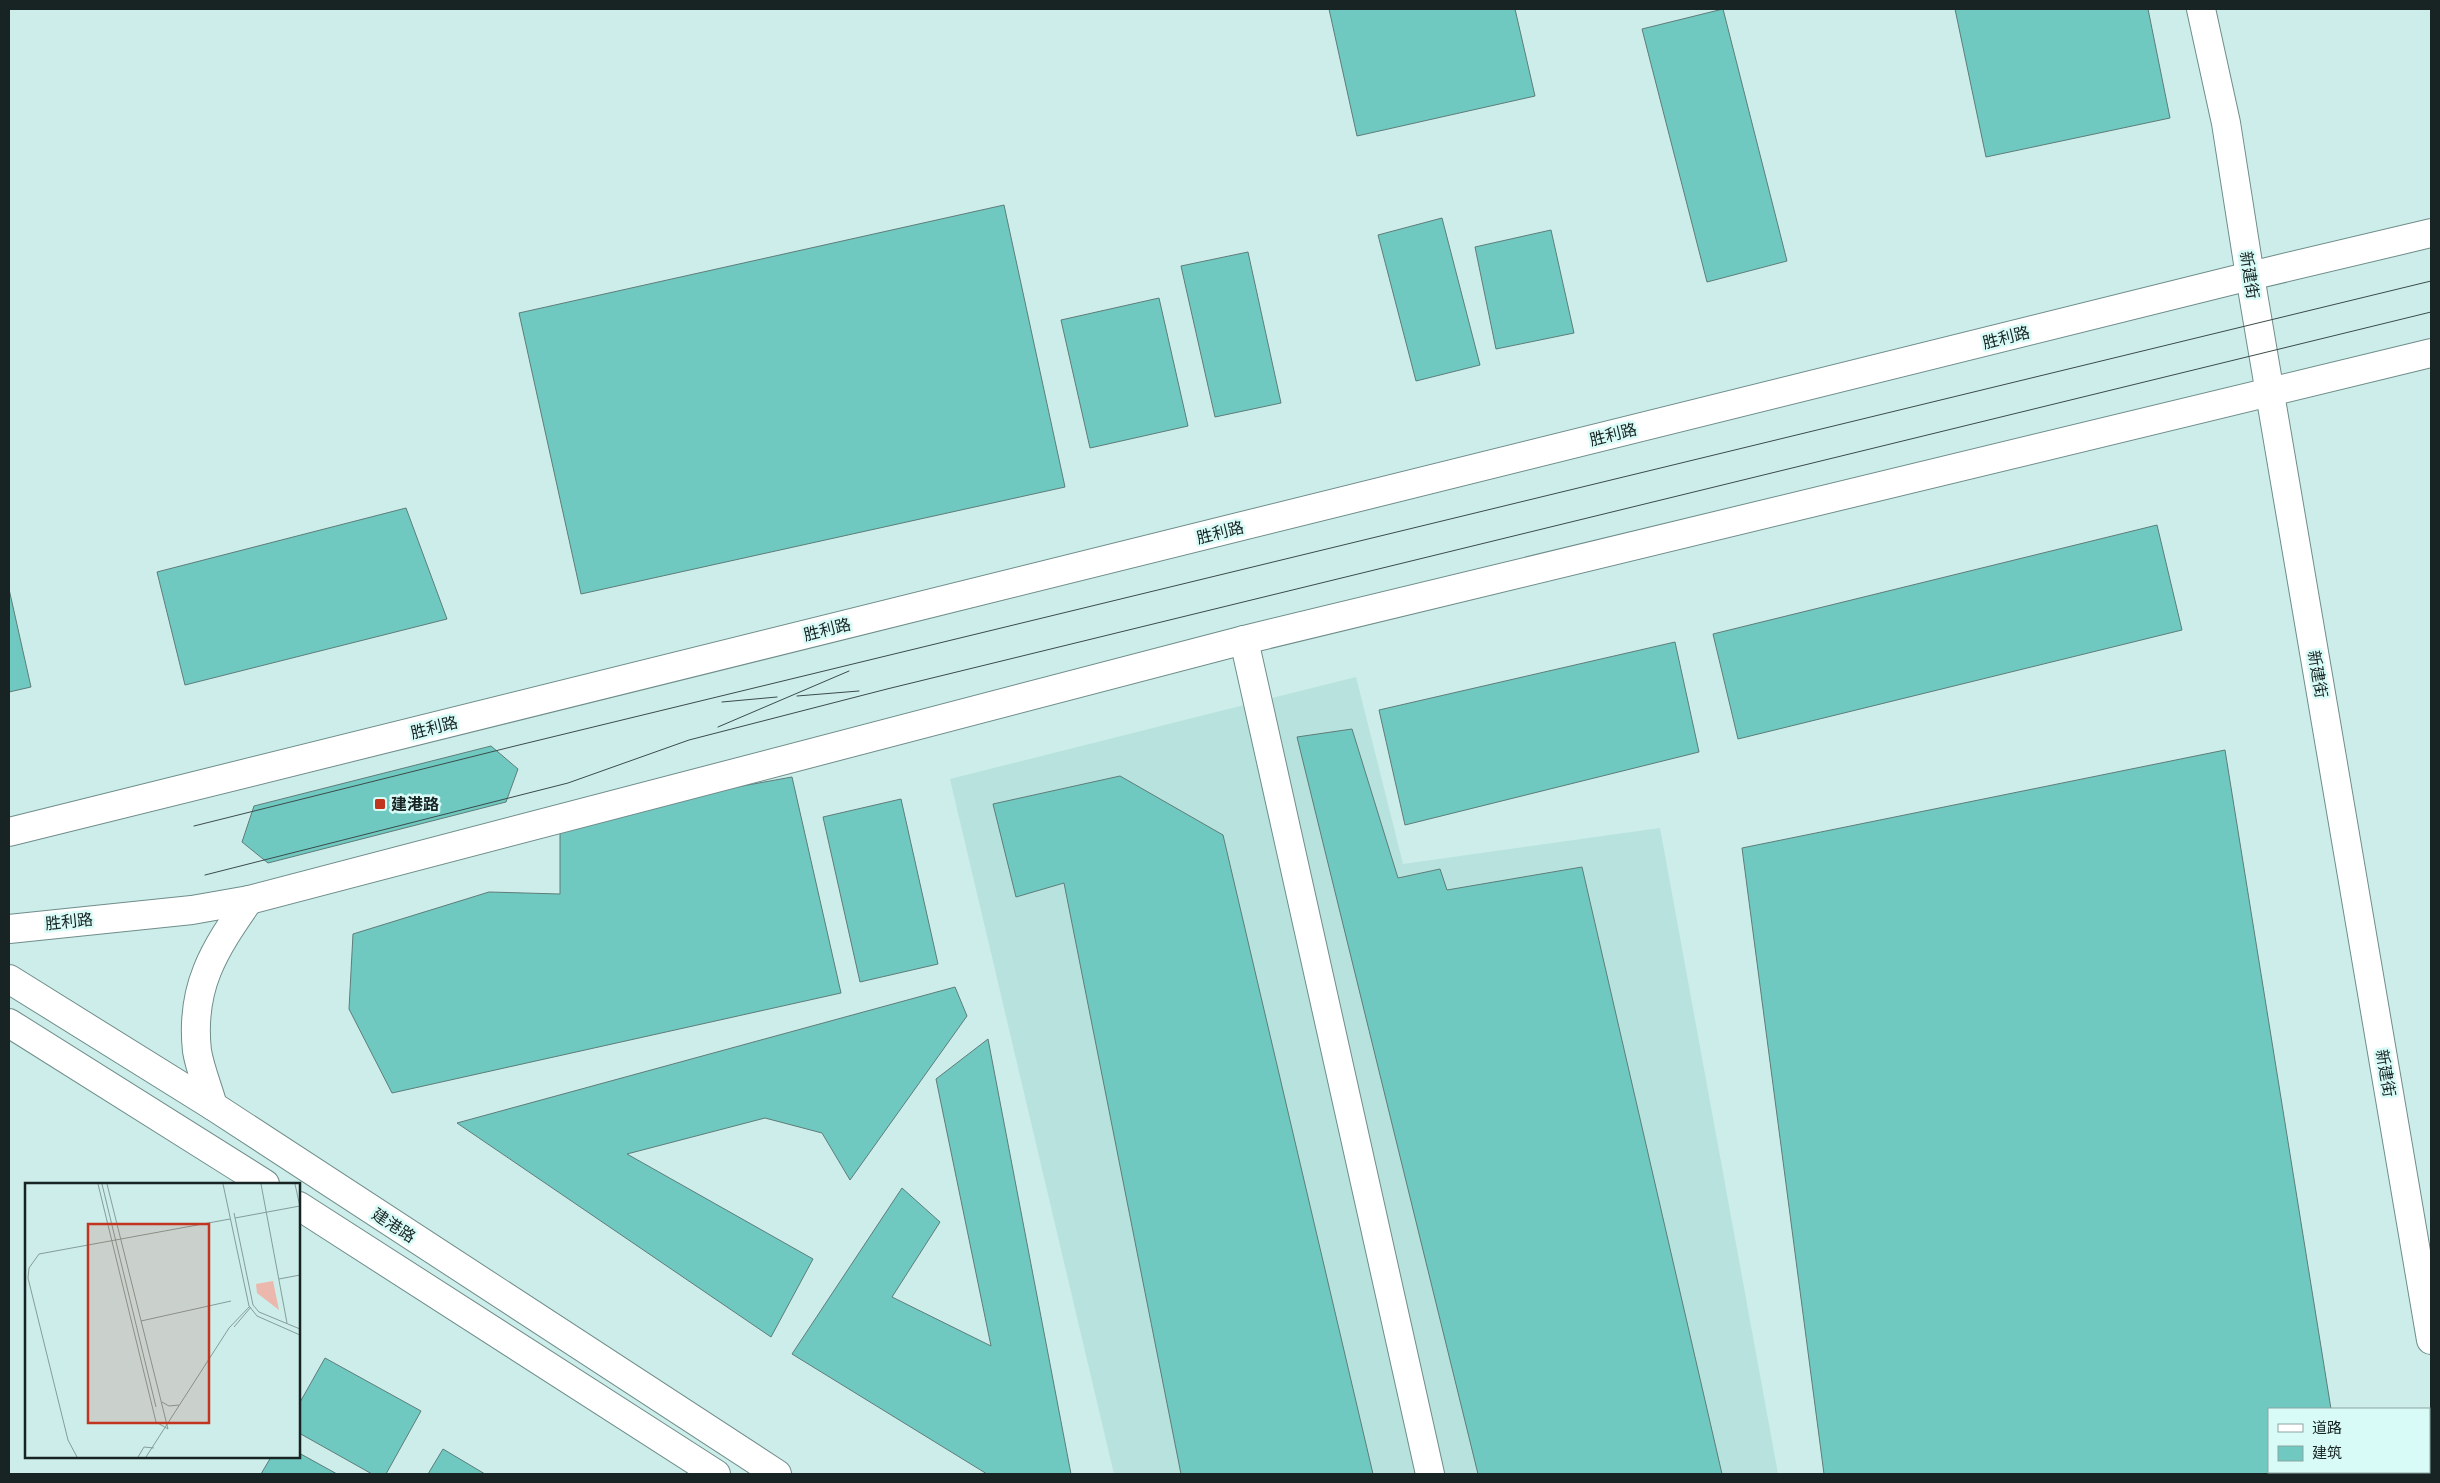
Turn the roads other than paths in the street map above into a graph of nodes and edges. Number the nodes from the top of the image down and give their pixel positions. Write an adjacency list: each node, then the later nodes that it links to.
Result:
1 (2201, 9): 3 (main road, 新建街)
2 (2431, 233): 3 (main road, 胜利路)
3 (2250, 276): 5 (main road, 新建街); 7 (main road, 胜利路)
4 (2431, 352): 5 (main road, 胜利路)
5 (2270, 391): 6 (main road, 胜利路); 15 (main road, 新建街)
6 (1244, 640): 8 (main road, 胜利路); 18 (main road)
7 (9, 832)
8 (249, 900): 9 (main road, 胜利路); 12 (main road)
9 (9, 929)
10 (9, 979): 12 (main road, 建港路)
11 (9, 1023): 13 (main road)
12 (212, 1106): 17 (main road, 建港路)
13 (263, 1183)
14 (300, 1207): 16 (main road)
15 (2431, 1340)
16 (716, 1474)
17 (777, 1474)
18 (1430, 1474)

